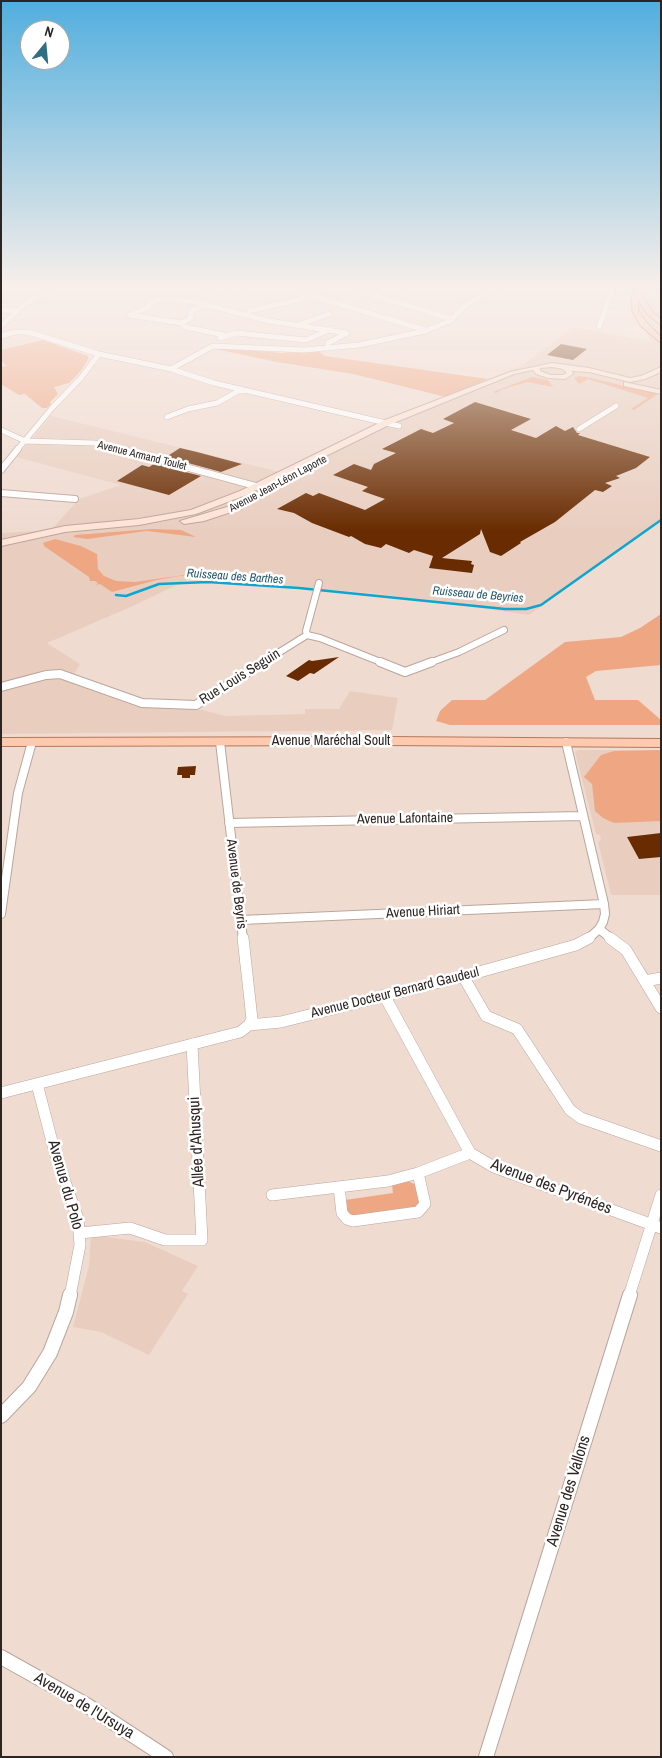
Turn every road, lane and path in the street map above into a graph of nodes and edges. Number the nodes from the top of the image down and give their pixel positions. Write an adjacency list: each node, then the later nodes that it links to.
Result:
1 (89, 367): 20 (street)
2 (161, 367): 7 (street)
3 (174, 367): 7 (street)
4 (542, 367): 6 (street, Avenue Jean-Léon Laporte)
5 (558, 367): 8 (street, Avenue Jean-Léon Laporte)
6 (538, 368): 10 (street); 16 (street, Avenue Jean-Léon Laporte)
7 (171, 369): 12 (street)
8 (569, 371): 9 (street); 10 (street, Avenue Jean-Léon Laporte); 11 (street)
9 (661, 371): 11 (street)
10 (542, 376): 17 (street, Avenue Jean-Léon Laporte)
11 (646, 388): 13 (street)
12 (242, 389): 15 (street); 16 (street)
13 (661, 392)
14 (616, 406): 18 (street)
15 (167, 417)
16 (388, 422): 17 (street); 22 (street, Avenue Jean-Léon Laporte)
17 (399, 426): 23 (street, Avenue Jean-Léon Laporte)
18 (579, 429)
19 (1, 430): 20 (street)
20 (25, 441): 21 (street); 22 (street, Avenue Armand Toulet)
21 (1, 470)
22 (256, 486): 23 (street); 26 (street, Avenue Jean-Léon Laporte)
23 (270, 490): 27 (street, Avenue Jean-Léon Laporte)
24 (1, 493): 25 (street)
25 (75, 499)
26 (1, 543)
27 (1, 548)
28 (318, 586): 30 (street)
29 (504, 630): 30 (street)
30 (307, 635): 31 (street, Rue Louis Seguin)
31 (46, 676): 32 (street); 33 (street)
32 (1, 687)
33 (1, 692)
34 (661, 736): 36 (main road)
35 (1, 737): 36 (main road)
36 (220, 739): 38 (main road, Avenue Maréchal Soult); 39 (main road, Avenue Maréchal Soult); 42 (street, Avenue de Beyris)
37 (1, 742): 38 (main road, Avenue Maréchal Soult)
38 (32, 742): 44 (street)
39 (566, 742): 40 (main road, Avenue Maréchal Soult); 41 (street)
40 (661, 743)
41 (582, 816): 42 (street, Avenue Lafontaine); 43 (street)
42 (229, 823): 45 (street, Avenue de Beyris)
43 (604, 904): 45 (street, Avenue Hiriart); 46 (street)
44 (1, 914)
45 (241, 920): 52 (street, Avenue de Beyris)
46 (599, 929): 47 (street, Avenue Docteur Bernard Gaudeul); 49 (street)
47 (463, 976): 50 (street, Avenue Docteur Bernard Gaudeul); 56 (street)
48 (661, 978): 49 (street)
49 (645, 981): 51 (street)
50 (384, 995): 52 (street, Avenue Docteur Bernard Gaudeul); 57 (street)
51 (661, 1008)
52 (249, 1025): 53 (street, Avenue Docteur Bernard Gaudeul)
53 (192, 1044): 54 (street, Avenue Docteur Bernard Gaudeul); 64 (street, Allée d'Ahusqui)
54 (37, 1084): 55 (street, Avenue Docteur Bernard Gaudeul); 63 (street, Avenue du Polo)
55 (1, 1093)
56 (661, 1146)
57 (470, 1153): 58 (street); 62 (street, Avenue des Pyrénées)
58 (418, 1173): 59 (street); 59 (street)
59 (339, 1187): 60 (street)
60 (272, 1195)
61 (661, 1195): 62 (street)
62 (656, 1227): 68 (street, Avenue des Vallons)
63 (80, 1233): 64 (street); 65 (street, Avenue du Polo)
64 (202, 1240)
65 (1, 1416)
66 (1, 1658): 67 (street, Avenue de l'Ursuya)
67 (166, 1757)
68 (486, 1757)

